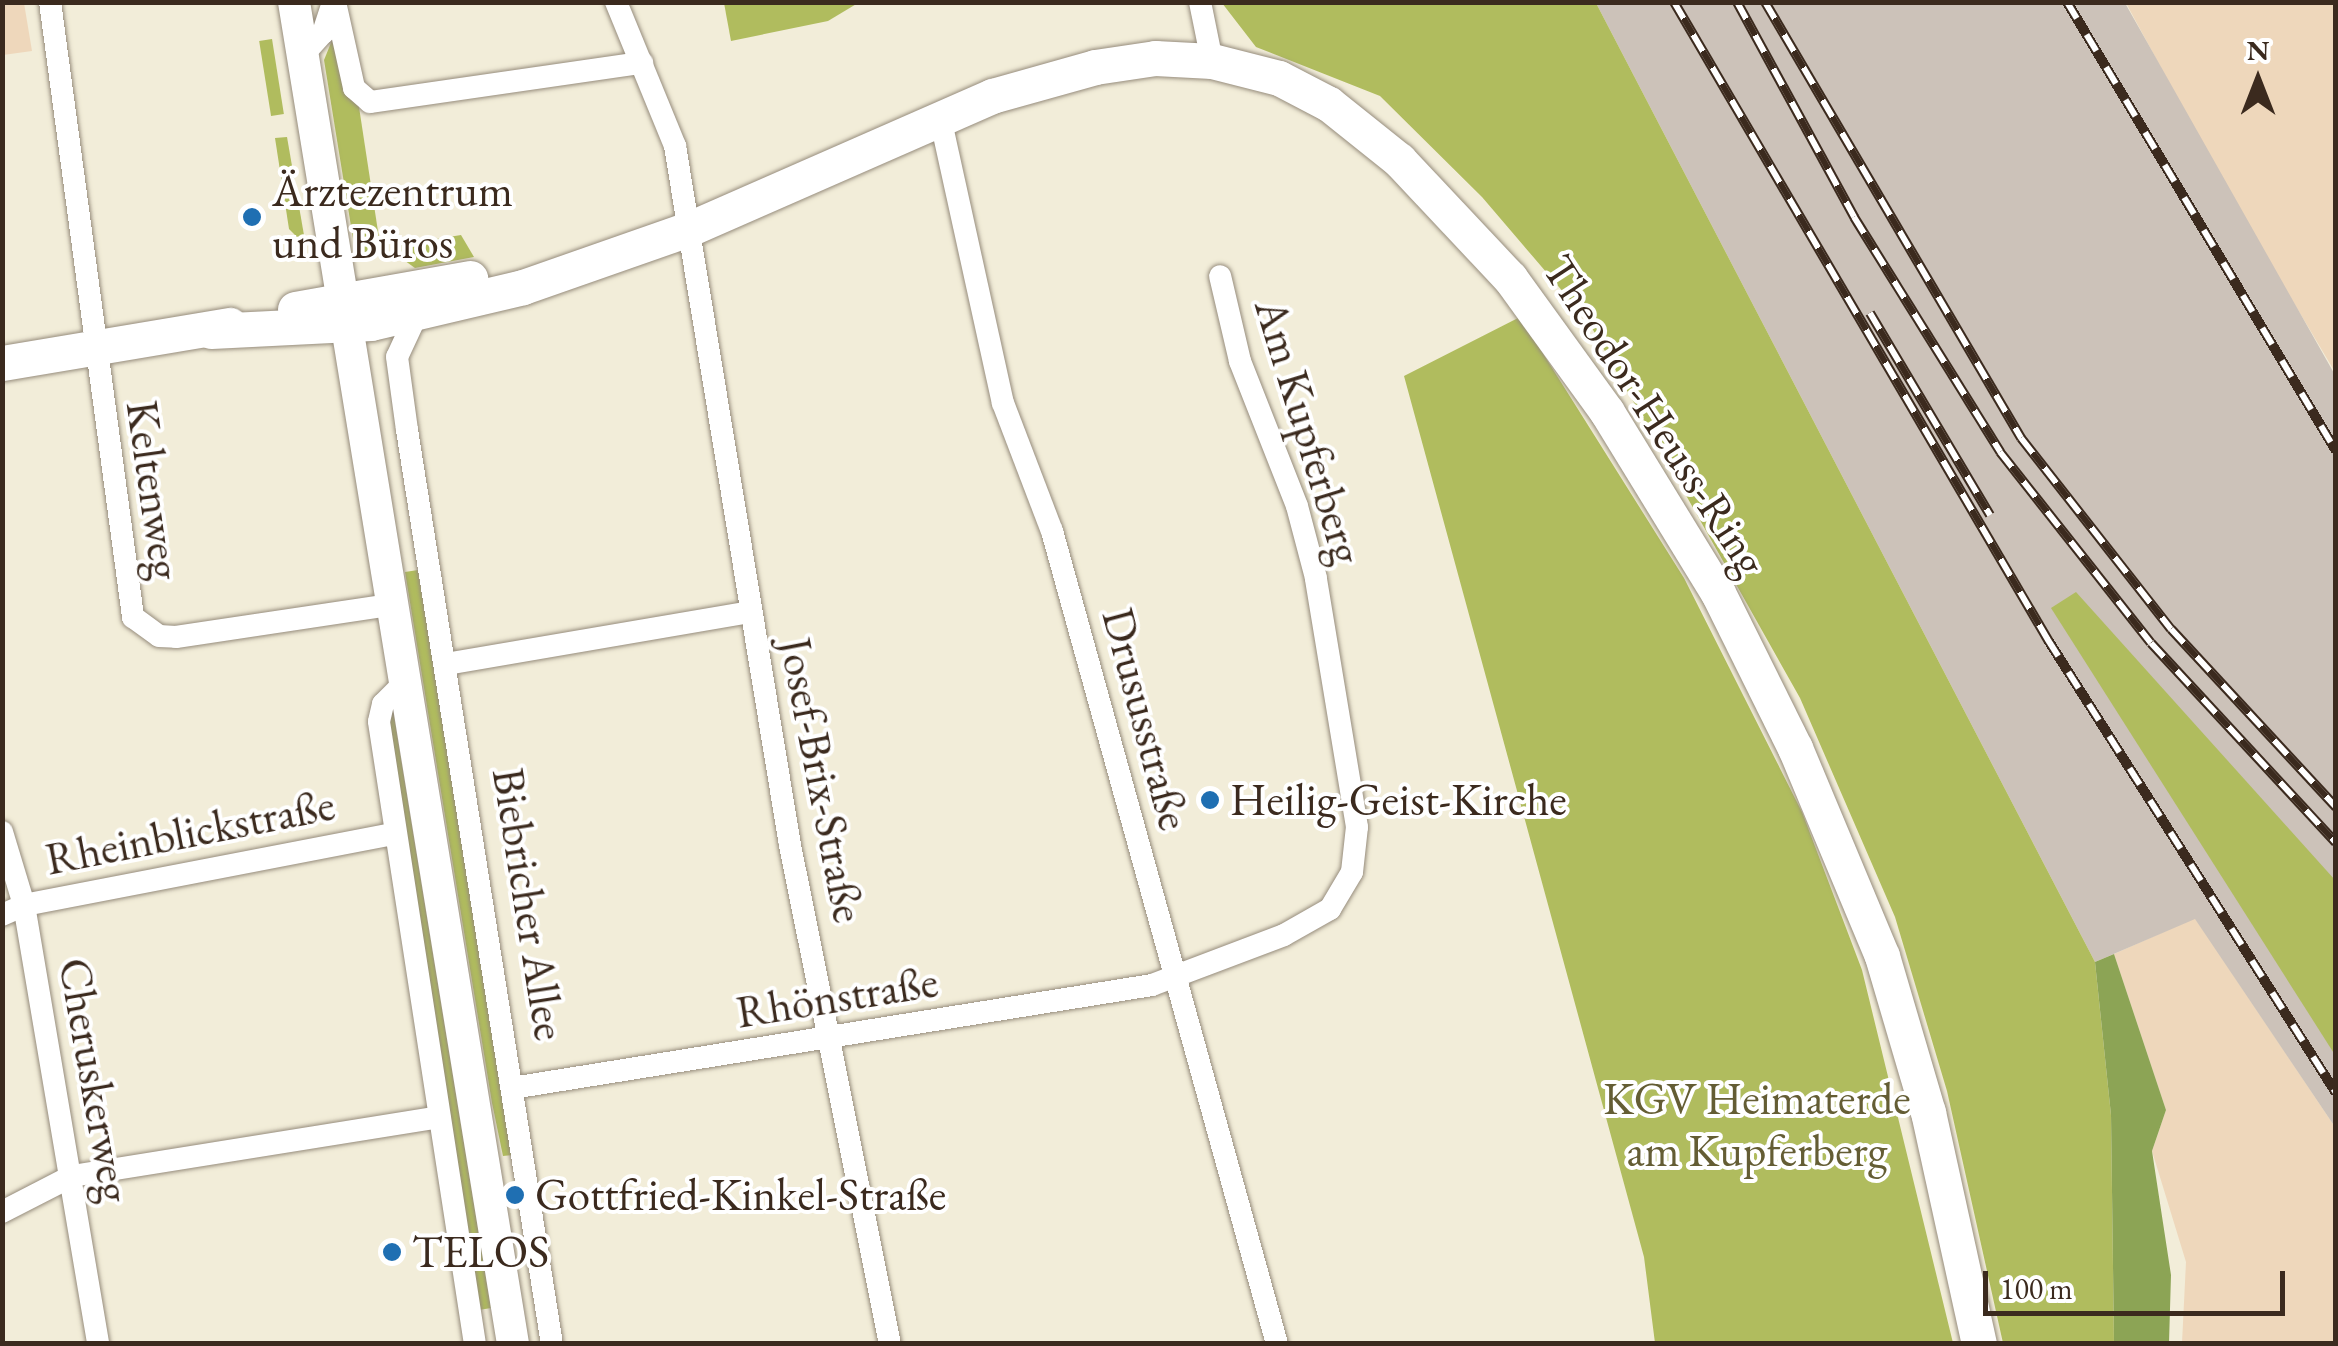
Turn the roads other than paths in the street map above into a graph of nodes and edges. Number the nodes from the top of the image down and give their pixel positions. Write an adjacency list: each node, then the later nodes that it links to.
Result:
1 (50, 2): 14 (street, Keltenweg)
2 (294, 2): 6 (main road, Biebricher Allee)
3 (334, 2): 6 (street); 8 (street)
4 (616, 2): 8 (street, Josef-Brix-Straße)
5 (1200, 2): 7 (street)
6 (302, 56): 12 (main road, Biebricher Allee)
7 (1212, 61): 9 (main road, Theodor-Heuss-Ring); 37 (main road, Theodor-Heuss-Ring)
8 (642, 63): 10 (street, Josef-Brix-Straße)
9 (940, 117): 10 (main road, Theodor-Heuss-Ring); 25 (street, Drususstraße)
10 (673, 235): 12 (main road, Theodor-Heuss-Ring); 13 (main road, Theodor-Heuss-Ring); 19 (street, Josef-Brix-Straße)
11 (1220, 276): 25 (street, Am Kupferberg)
12 (342, 314): 13 (main road, Theodor-Heuss-Ring); 14 (main road); 16 (main road, Biebricher Allee)
13 (418, 314): 17 (street, Biebricher Allee)
14 (96, 348): 15 (main road); 18 (street, Keltenweg)
15 (2, 363)
16 (362, 436): 17 (street); 18 (main road, Biebricher Allee)
17 (414, 479): 20 (street, Biebricher Allee)
18 (389, 605): 21 (main road, Biebricher Allee)
19 (750, 612): 20 (street); 26 (street, Josef-Brix-Straße)
20 (446, 664): 27 (street, Biebricher Allee)
21 (405, 682): 23 (street); 33 (main road, Biebricher Allee)
22 (2, 832): 24 (street, Cheruskerweg)
23 (394, 834): 24 (street, Rheinblickstraße); 28 (street)
24 (13, 910): 29 (street, Cheruskerweg)
25 (1174, 978): 26 (street, Rhönstraße); 36 (street, Drususstraße)
26 (831, 1038): 27 (street, Rhönstraße); 35 (street, Josef-Brix-Straße)
27 (512, 1088): 34 (street, Biebricher Allee)
28 (439, 1116): 29 (street); 32 (street)
29 (72, 1176): 30 (street); 31 (street, Cheruskerweg)
30 (2, 1212)
31 (98, 1344)
32 (476, 1344)
33 (513, 1344)
34 (552, 1344)
35 (890, 1344)
36 (1277, 1344)
37 (1979, 1344)

